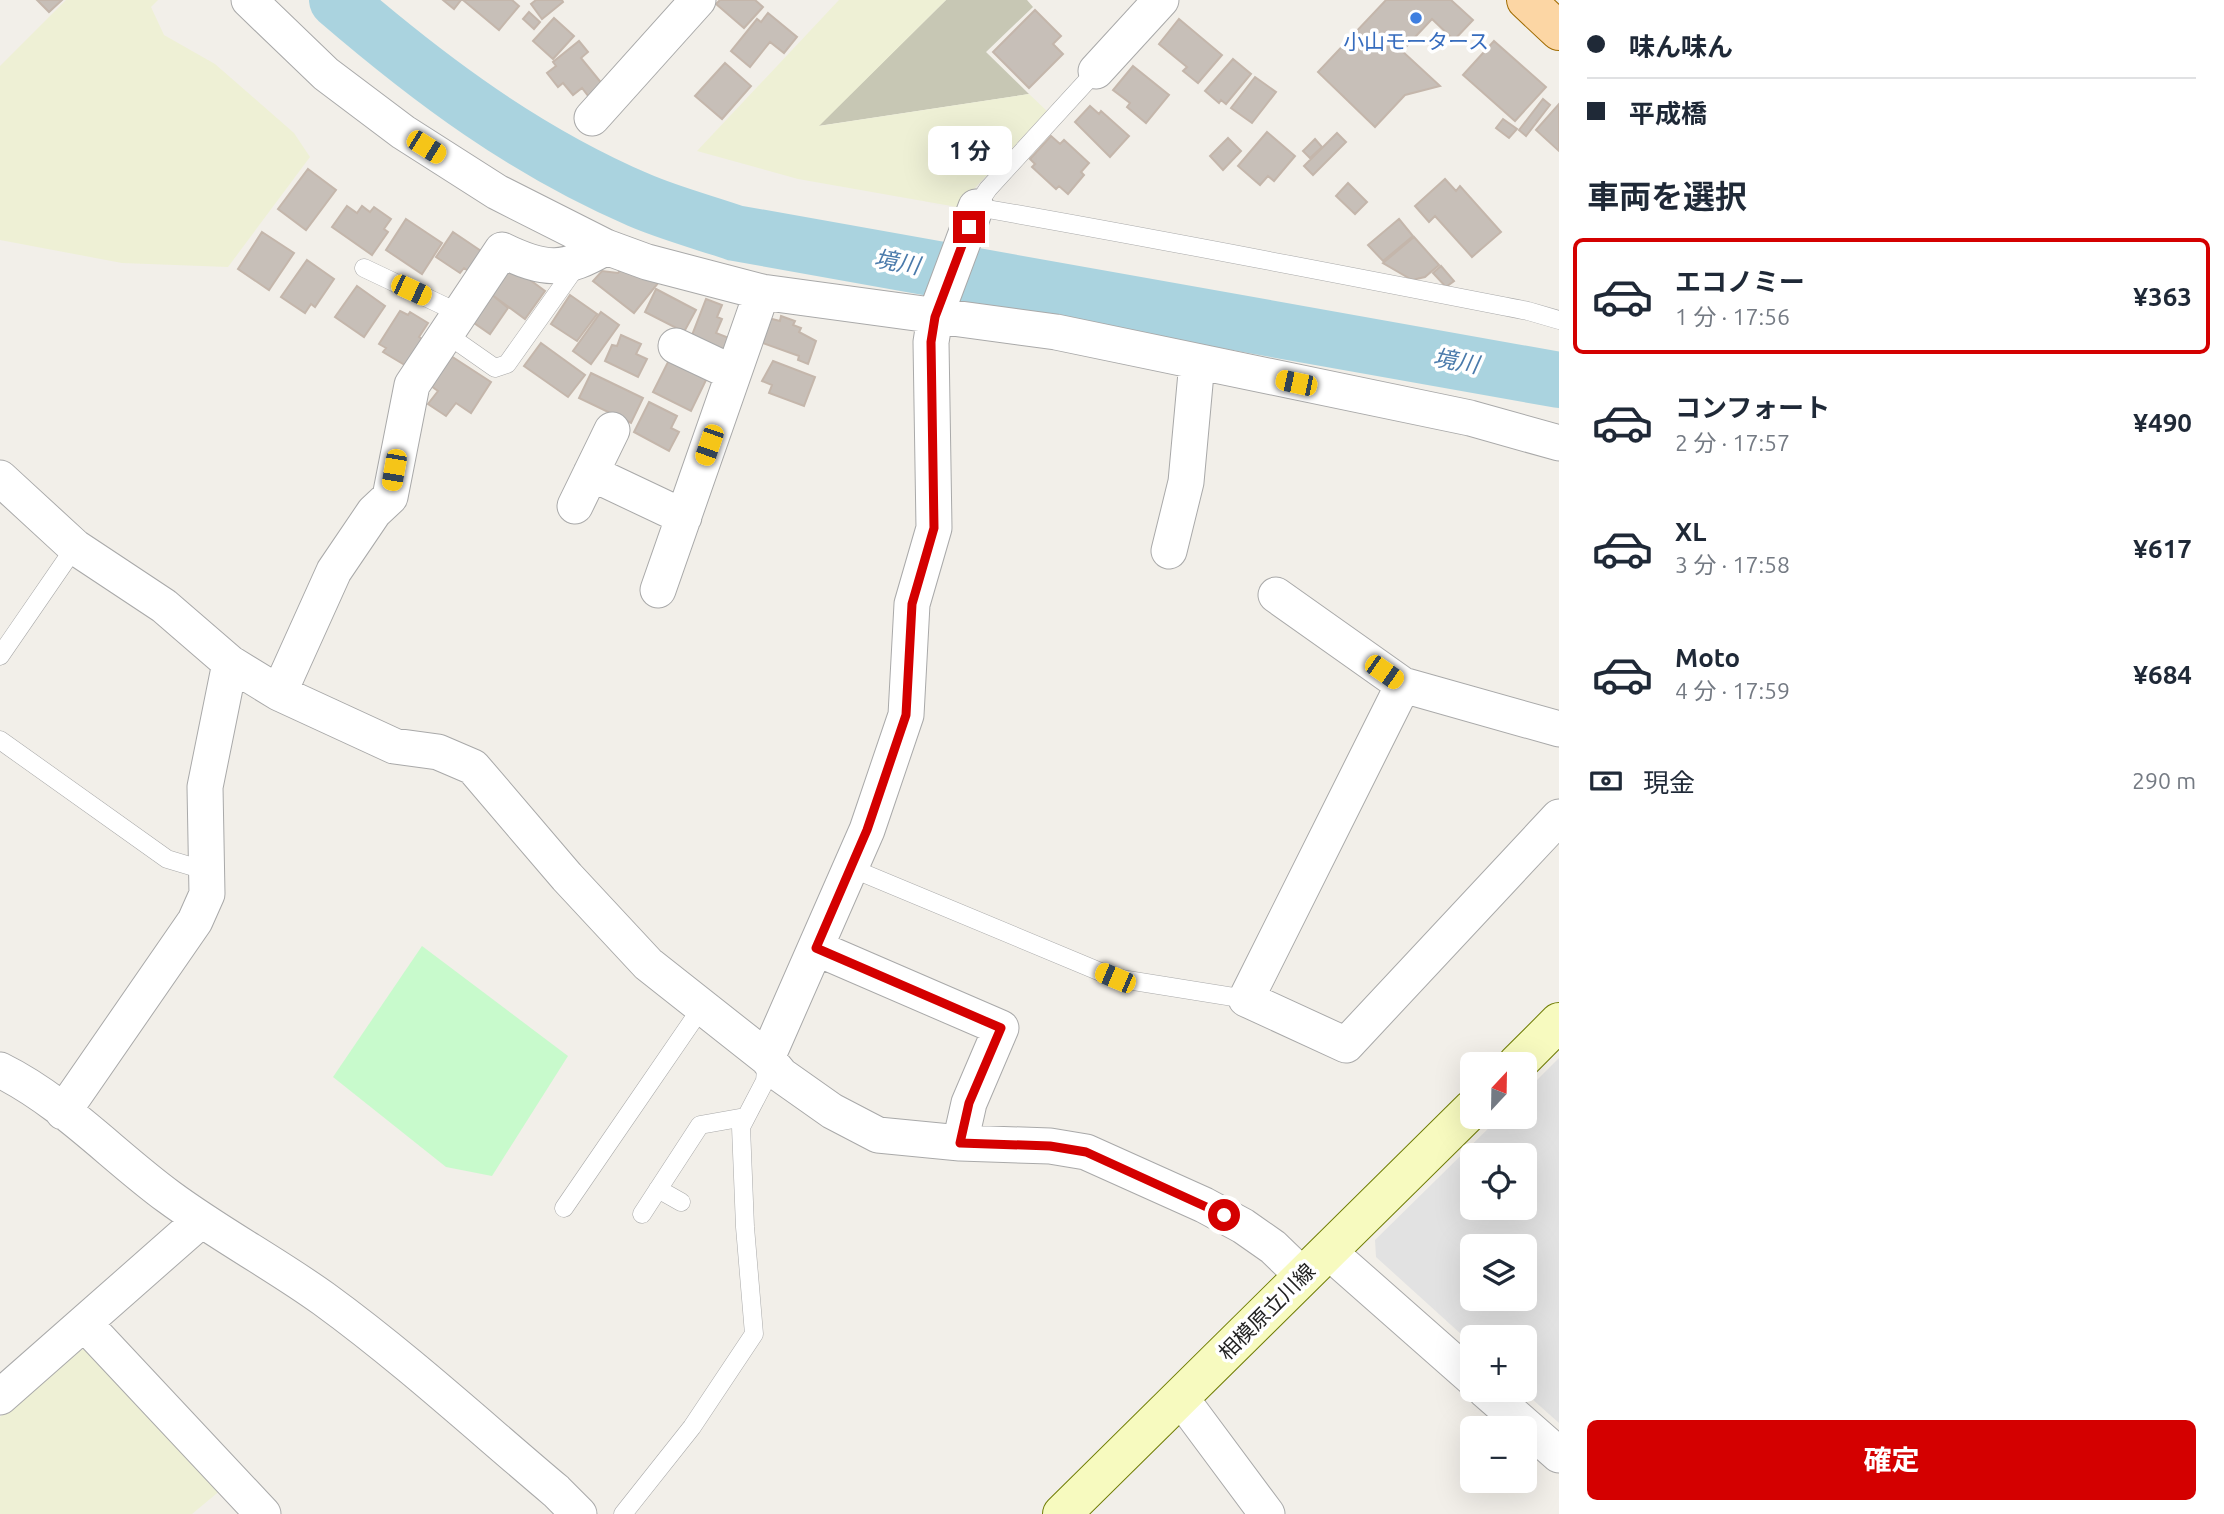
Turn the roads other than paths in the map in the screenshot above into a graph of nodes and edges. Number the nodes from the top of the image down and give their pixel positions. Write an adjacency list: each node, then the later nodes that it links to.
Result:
1 (249, 0): 9 (street)
2 (698, 0): 7 (street)
3 (1161, 0): 6 (street)
4 (1526, 0): 5 (main road)
5 (1559, 31)
6 (1096, 71): 8 (lane)
7 (593, 118)
8 (972, 217): 12 (street); 13 (lane)
9 (592, 256): 11 (street); 14 (street); 14 (lane)
10 (364, 268): 14 (lane)
11 (762, 292): 12 (street); 17 (street)
12 (937, 312): 16 (street); 35 (street)
13 (1559, 320)
14 (452, 323): 31 (street)
15 (676, 346): 17 (street)
16 (1197, 362): 19 (street); 25 (street)
17 (733, 373): 23 (street)
18 (612, 430): 20 (street)
19 (1559, 443)
20 (592, 472): 22 (street); 23 (street)
21 (0, 478): 24 (street)
22 (575, 506)
23 (684, 517): 26 (street)
24 (75, 547): 28 (lane); 29 (street)
25 (1169, 551)
26 (658, 590)
27 (1276, 595): 30 (street)
28 (0, 656)
29 (230, 663): 31 (street); 36 (street)
30 (1403, 685): 32 (street); 38 (street)
31 (279, 693): 39 (street)
32 (1559, 729)
33 (0, 740): 36 (lane)
34 (1559, 817): 38 (street)
35 (851, 868): 37 (street); 38 (lane)
36 (207, 871): 44 (street)
37 (816, 948): 42 (street); 47 (street)
38 (1246, 999)
39 (702, 1007): 42 (street); 50 (lane)
40 (1559, 1023): 41 (main road)
41 (1529, 1052)
42 (767, 1058): 45 (lane); 47 (street)
43 (0, 1070): 44 (street)
44 (63, 1112): 52 (street)
45 (745, 1117): 48 (lane); 62 (lane)
46 (1460, 1121): 53 (main road, 相模原立川線)
47 (960, 1143): 53 (street)
48 (658, 1189): 49 (lane); 51 (lane)
49 (681, 1202)
50 (564, 1208)
51 (642, 1214)
52 (201, 1220): 54 (street); 61 (street)
53 (1316, 1264): 55 (street); 57 (main road, 相模原立川線)
54 (84, 1323): 56 (street); 60 (street)
55 (1460, 1369)
56 (4, 1385)
57 (1180, 1397): 63 (main road, 相模原立川線); 64 (street)
58 (1499, 1402): 59 (street)
59 (1559, 1455)
60 (263, 1514)
61 (579, 1514)
62 (623, 1514)
63 (1062, 1514)
64 (1267, 1514)

